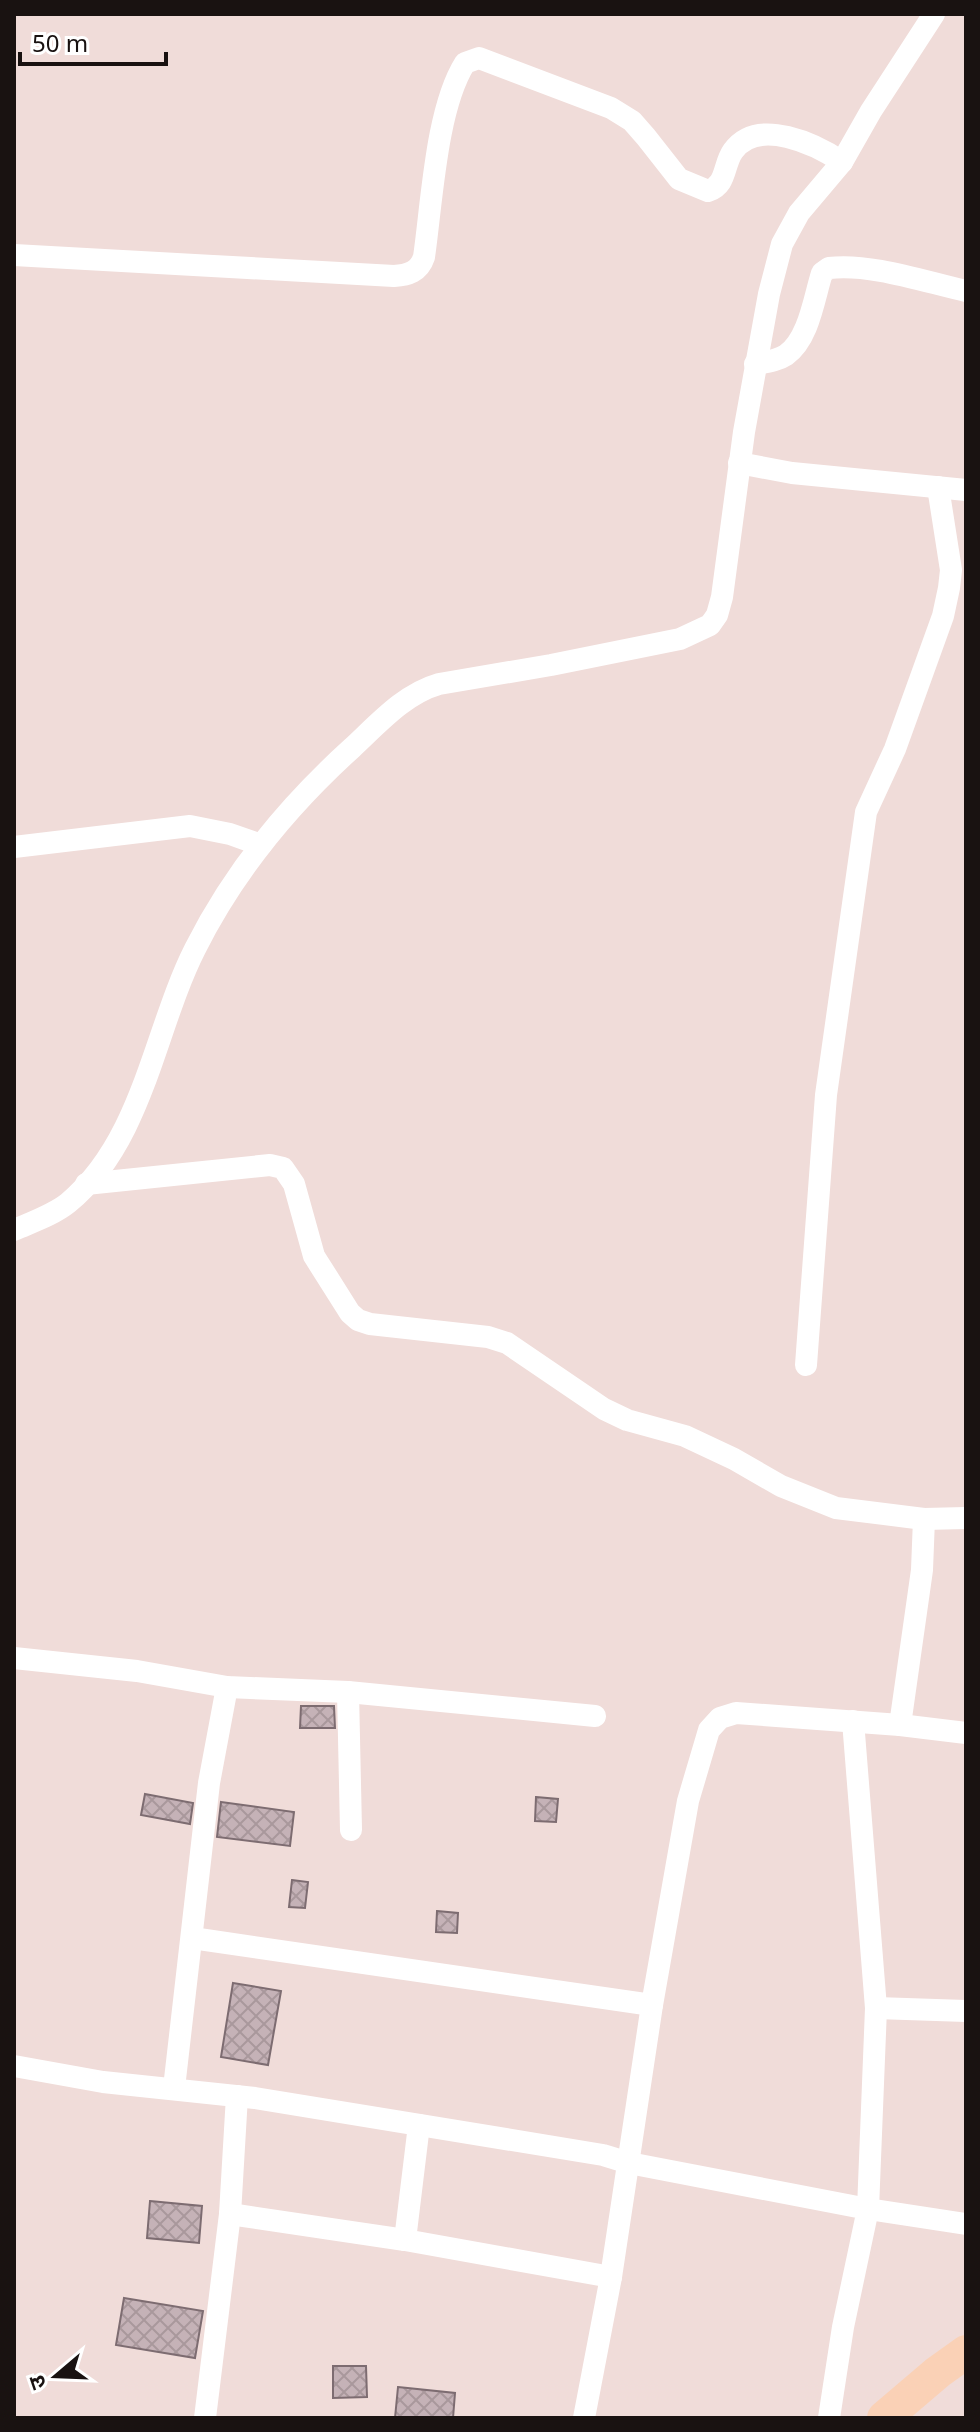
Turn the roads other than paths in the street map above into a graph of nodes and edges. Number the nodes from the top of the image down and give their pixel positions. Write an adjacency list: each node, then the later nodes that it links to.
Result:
1 (934, 14): 2 (street)
2 (842, 162): 3 (street); 5 (street)
3 (14, 255)
4 (966, 291): 5 (street)
5 (755, 364): 6 (street)
6 (739, 463): 7 (street); 9 (street)
7 (938, 487): 8 (street); 13 (street)
8 (966, 490)
9 (261, 845): 10 (street); 11 (street)
10 (14, 847)
11 (86, 1184): 12 (street); 15 (street)
12 (14, 1230)
13 (806, 1365)
14 (966, 1518): 15 (street)
15 (924, 1519): 21 (street)
16 (14, 1658): 17 (street)
17 (227, 1687): 18 (street); 24 (street)
18 (348, 1692): 19 (street); 23 (street)
19 (595, 1716)
20 (853, 1721): 21 (street); 25 (street); 26 (street)
21 (900, 1725): 22 (street)
22 (966, 1733)
23 (351, 1830)
24 (192, 1938): 25 (street); 29 (street)
25 (652, 2005): 32 (street)
26 (876, 2008): 27 (street); 33 (street)
27 (966, 2011)
28 (14, 2066): 29 (street)
29 (174, 2088): 30 (street)
30 (237, 2096): 31 (street); 34 (street)
31 (419, 2125): 32 (street); 36 (street)
32 (629, 2163): 33 (street); 37 (street)
33 (868, 2209): 35 (street); 41 (street)
34 (230, 2214): 36 (street); 39 (street)
35 (966, 2224)
36 (405, 2240): 37 (street)
37 (611, 2277): 40 (street)
38 (966, 2352): 42 (main road)
39 (205, 2418)
40 (584, 2418)
41 (829, 2418)
42 (884, 2418)

